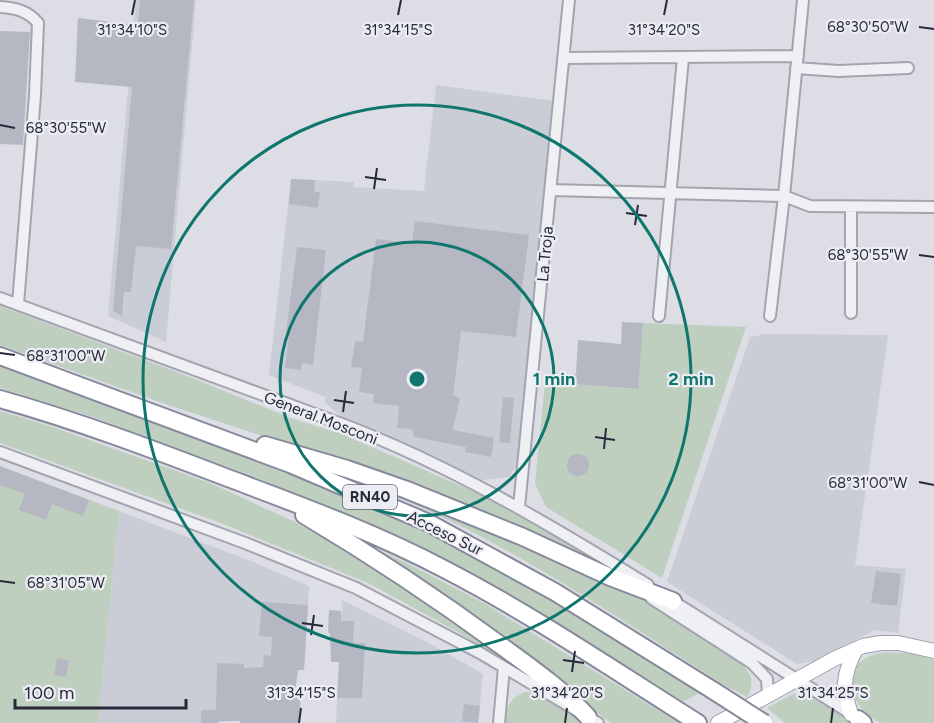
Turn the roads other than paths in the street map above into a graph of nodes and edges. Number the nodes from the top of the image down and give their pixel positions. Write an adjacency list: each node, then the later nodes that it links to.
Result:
1 (570, 0): 4 (street, La Troja)
2 (803, 0): 6 (street)
3 (0, 7): 14 (street)
4 (564, 58): 5 (street); 8 (street, La Troja)
5 (683, 58): 6 (street); 9 (street)
6 (797, 62): 7 (street); 10 (street)
7 (908, 68)
8 (551, 190): 9 (street); 23 (street, La Troja)
9 (670, 193): 10 (street); 16 (street)
10 (784, 196): 11 (street); 17 (street)
11 (851, 207): 12 (street); 15 (street)
12 (934, 207)
13 (0, 298): 14 (street, General Mosconi)
14 (18, 304): 23 (street, General Mosconi)
15 (851, 313)
16 (659, 316)
17 (770, 316)
18 (0, 356): 20 (highway, Acceso Sur / RN40)
19 (0, 399): 22 (highway, Acceso Sur / RN40)
20 (164, 417): 25 (highway); 39 (highway, Acceso Sur / RN40, bridge)
21 (0, 452): 30 (street)
22 (251, 486): 35 (highway); 37 (highway, Acceso Sur / RN40)
23 (519, 507): 24 (street, General Mosconi)
24 (627, 572): 25 (street, General Mosconi); 26 (street, General Mosconi)
25 (639, 588): 26 (highway); 31 (street, General Mosconi)
26 (673, 601): 28 (street, General Mosconi)
27 (856, 649): 29 (main road); 32 (main road); 34 (main road)
28 (753, 651): 31 (street); 32 (street, General Mosconi)
29 (934, 651)
30 (504, 668): 35 (street); 36 (street)
31 (766, 679): 33 (street)
32 (796, 680): 33 (main road); 34 (street, General Mosconi)
33 (768, 696): 38 (main road)
34 (860, 720)
35 (593, 721)
36 (499, 723)
37 (698, 723)
38 (718, 723)
39 (764, 723)

